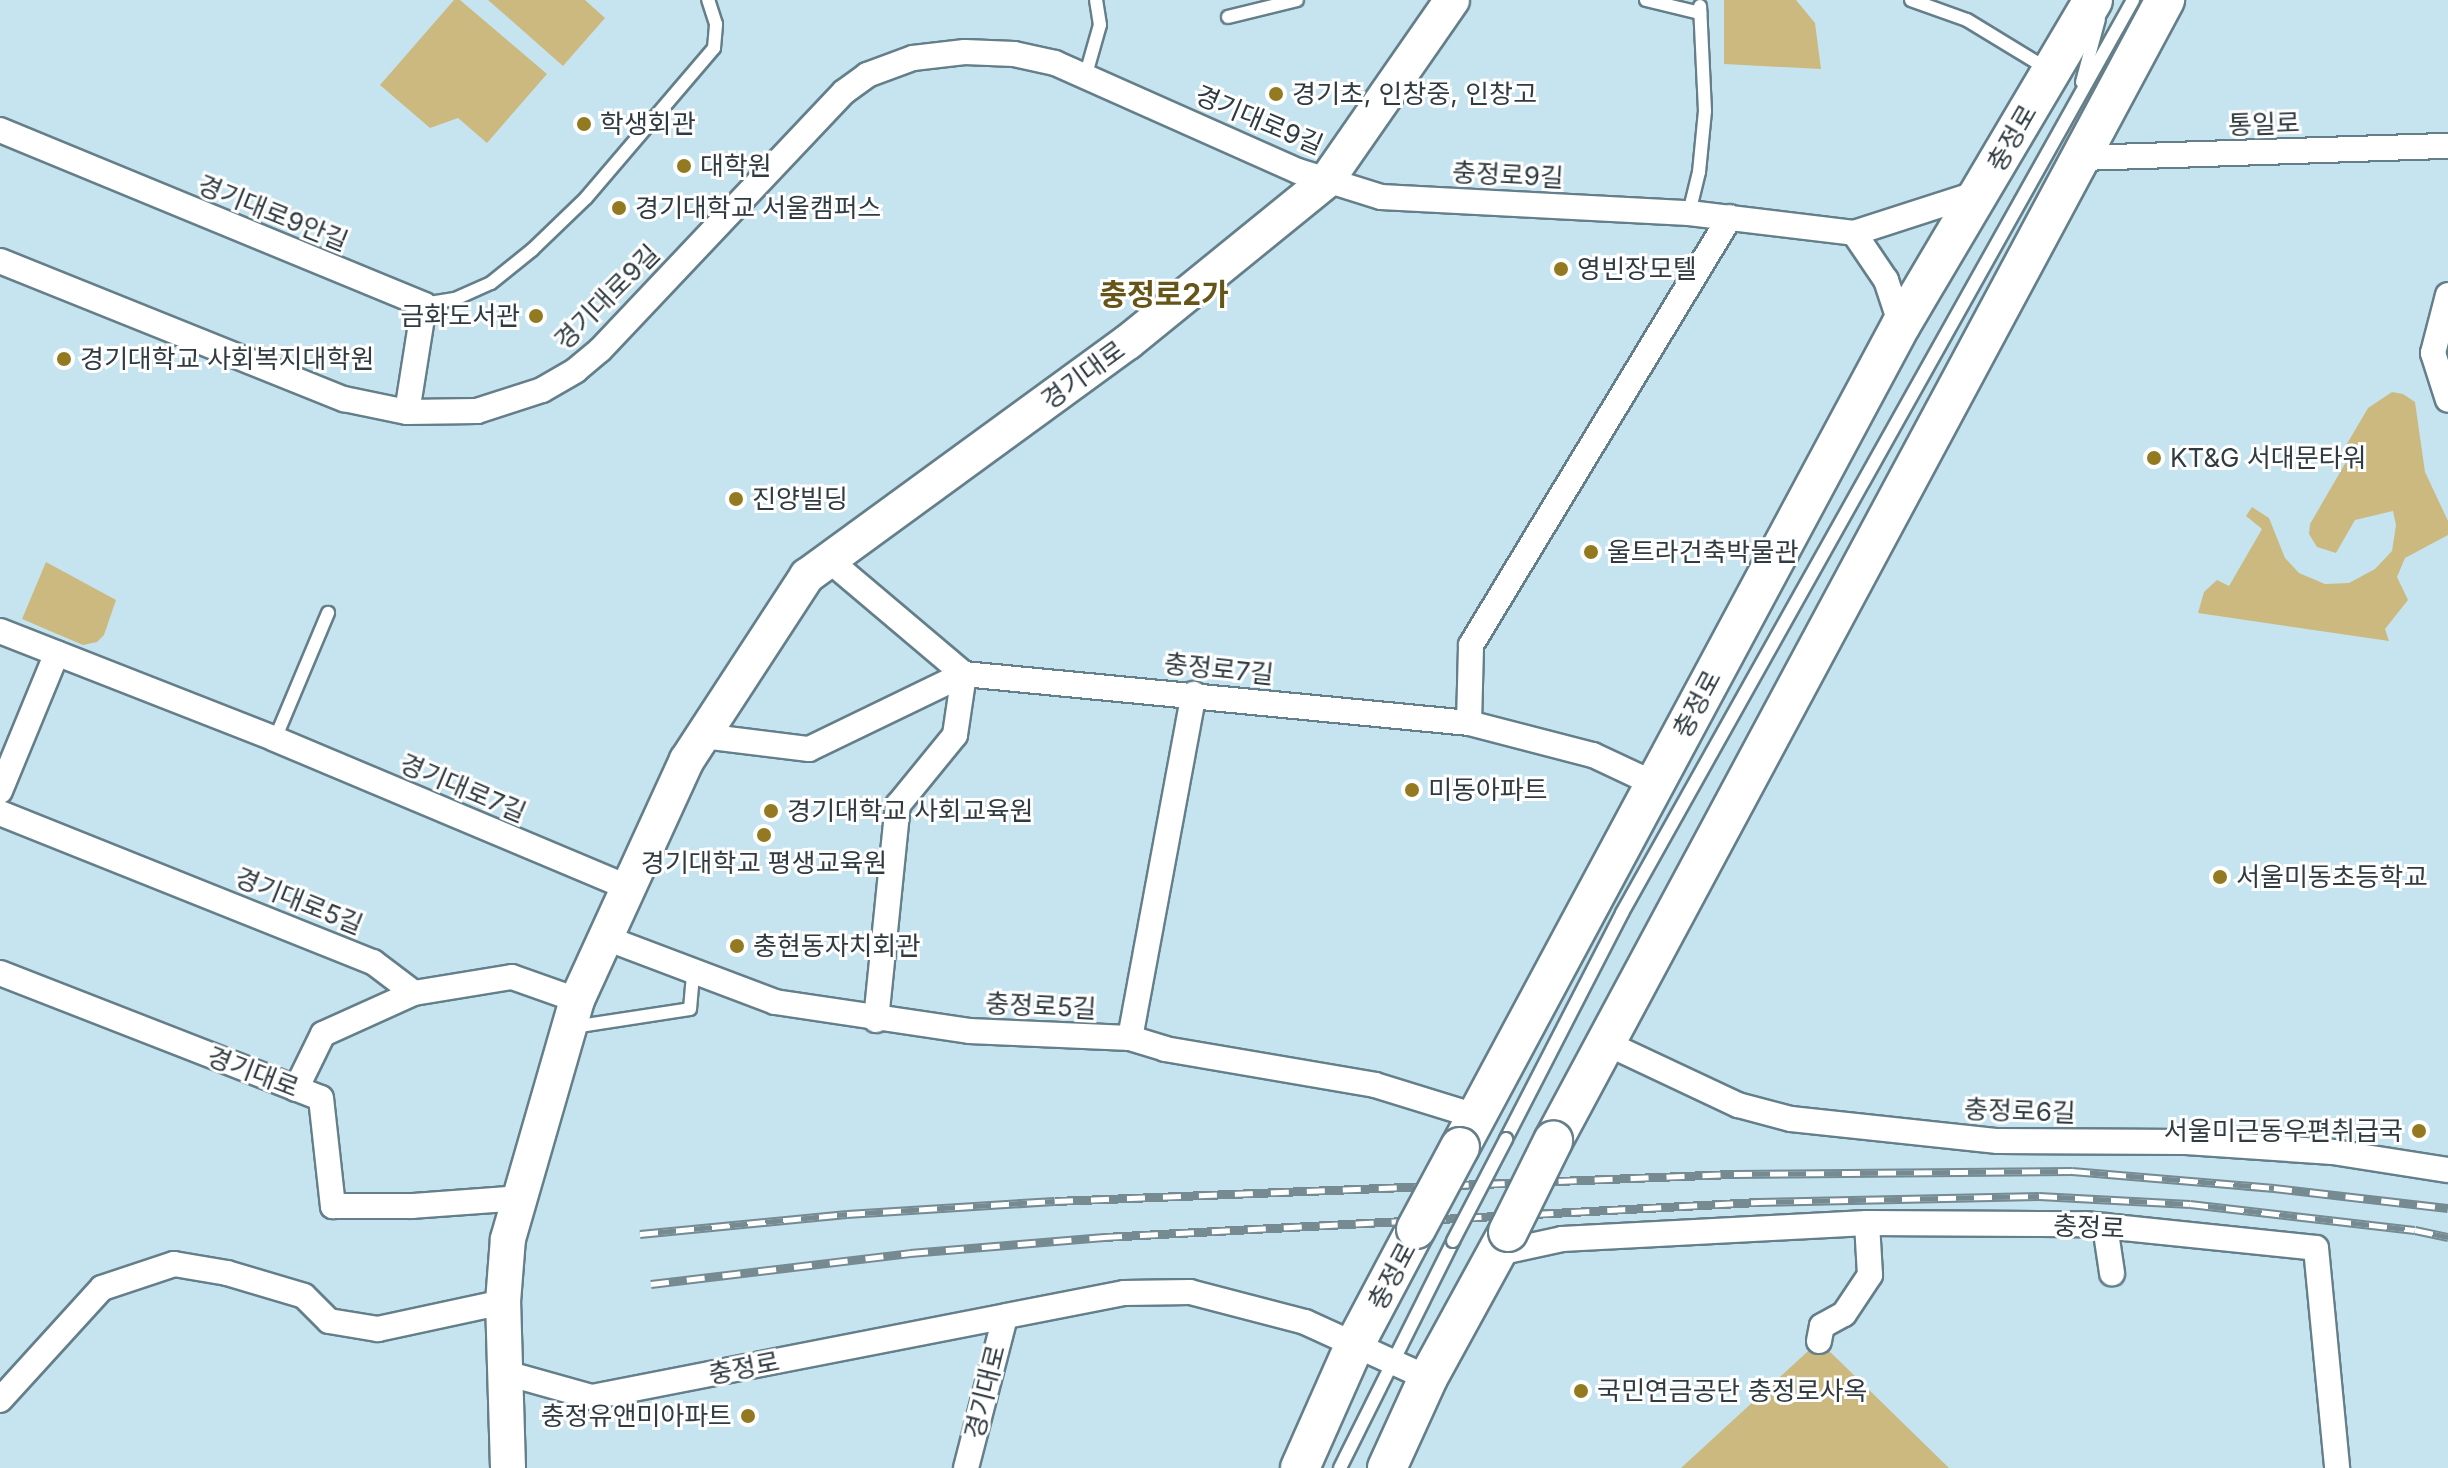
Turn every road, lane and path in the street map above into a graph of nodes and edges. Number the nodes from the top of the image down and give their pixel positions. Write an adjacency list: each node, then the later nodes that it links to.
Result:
1 (708, 0): 27 (lane)
2 (1096, 0): 15 (lane)
3 (1297, 0): 12 (lane)
4 (1452, 0): 20 (main road, 경기대로)
5 (1646, 0): 22 (lane)
6 (1911, 0): 14 (lane)
7 (2093, 0): 14 (main road, 충정로)
8 (2104, 0): 16 (lane)
9 (2133, 0): 16 (lane)
10 (2156, 0): 13 (lane)
11 (2165, 0): 13 (main road)
12 (1228, 17)
13 (2143, 36): 19 (main road)
14 (2051, 70): 21 (main road, 충정로)
15 (1086, 74): 20 (street, 경기대로9길); 30 (street, 경기대로9길)
16 (2077, 99): 64 (lane, bridge)
17 (0, 130): 27 (street, 경기대로9안길)
18 (2448, 146): 19 (street, 통일로)
19 (2082, 158): 51 (main road)
20 (1327, 180): 22 (street, 충정로9길); 31 (main road, 경기대로)
21 (1981, 192): 24 (street, 충정로9길); 28 (main road, 충정로)
22 (1689, 213): 23 (street, 충정로9길)
23 (1730, 217): 24 (street, 충정로9길); 37 (street)
24 (1854, 233): 28 (street)
25 (0, 261): 30 (street, 경기대로9길)
26 (2448, 295): 29 (street)
27 (423, 304): 30 (street)
28 (1901, 325): 40 (main road, 충정로)
29 (2448, 400)
30 (407, 412)
31 (829, 560): 35 (street); 38 (main road, 경기대로)
32 (328, 613): 39 (lane)
33 (0, 631): 34 (street, 경기대로7길)
34 (57, 653): 39 (street, 경기대로7길); 41 (street)
35 (964, 674): 36 (street, 충정로7길); 38 (street); 49 (street)
36 (1194, 694): 37 (street, 충정로7길); 50 (street)
37 (1469, 723): 40 (street, 충정로7길)
38 (703, 736): 43 (main road, 경기대로)
39 (275, 739): 43 (street, 경기대로7길)
40 (1655, 784): 53 (main road, 충정로)
41 (0, 791)
42 (0, 813): 47 (street, 경기대로5길)
43 (630, 888): 44 (main road, 경기대로)
44 (606, 938): 45 (street, 충정로5길); 48 (main road, 경기대로)
45 (693, 971): 48 (lane); 49 (street, 충정로5길)
46 (0, 973): 52 (street, 경기대로)
47 (414, 993): 48 (street); 52 (street)
48 (573, 1014): 55 (main road, 경기대로)
49 (876, 1020): 50 (street, 충정로5길)
50 (1130, 1038): 53 (street, 충정로5길)
51 (1606, 1043): 54 (street, 충정로6길); 58 (main road, bridge)
52 (296, 1089): 55 (street, 경기대로)
53 (1468, 1131): 63 (main road, 충정로, bridge)
54 (2448, 1170)
55 (520, 1198): 60 (main road, 경기대로)
56 (1867, 1223): 57 (street, 충정로); 58 (street, 충정로); 62 (street)
57 (2105, 1226): 59 (street); 73 (street, 충정로)
58 (1503, 1242): 66 (main road)
59 (2112, 1273)
60 (503, 1302): 65 (main road, 경기대로); 67 (street)
61 (1005, 1317): 63 (street, 충정로); 65 (street, 충정로); 69 (street, 경기대로)
62 (1819, 1341)
63 (1355, 1344): 64 (street, 충정로); 70 (main road, 충정로)
64 (1392, 1361): 66 (street, 충정로); 71 (lane)
65 (506, 1373): 68 (main road, 경기대로)
66 (1428, 1378): 72 (main road)
67 (0, 1400)
68 (508, 1468)
69 (966, 1468)
70 (1300, 1468)
71 (1340, 1468)
72 (1387, 1468)
73 (2337, 1468)

